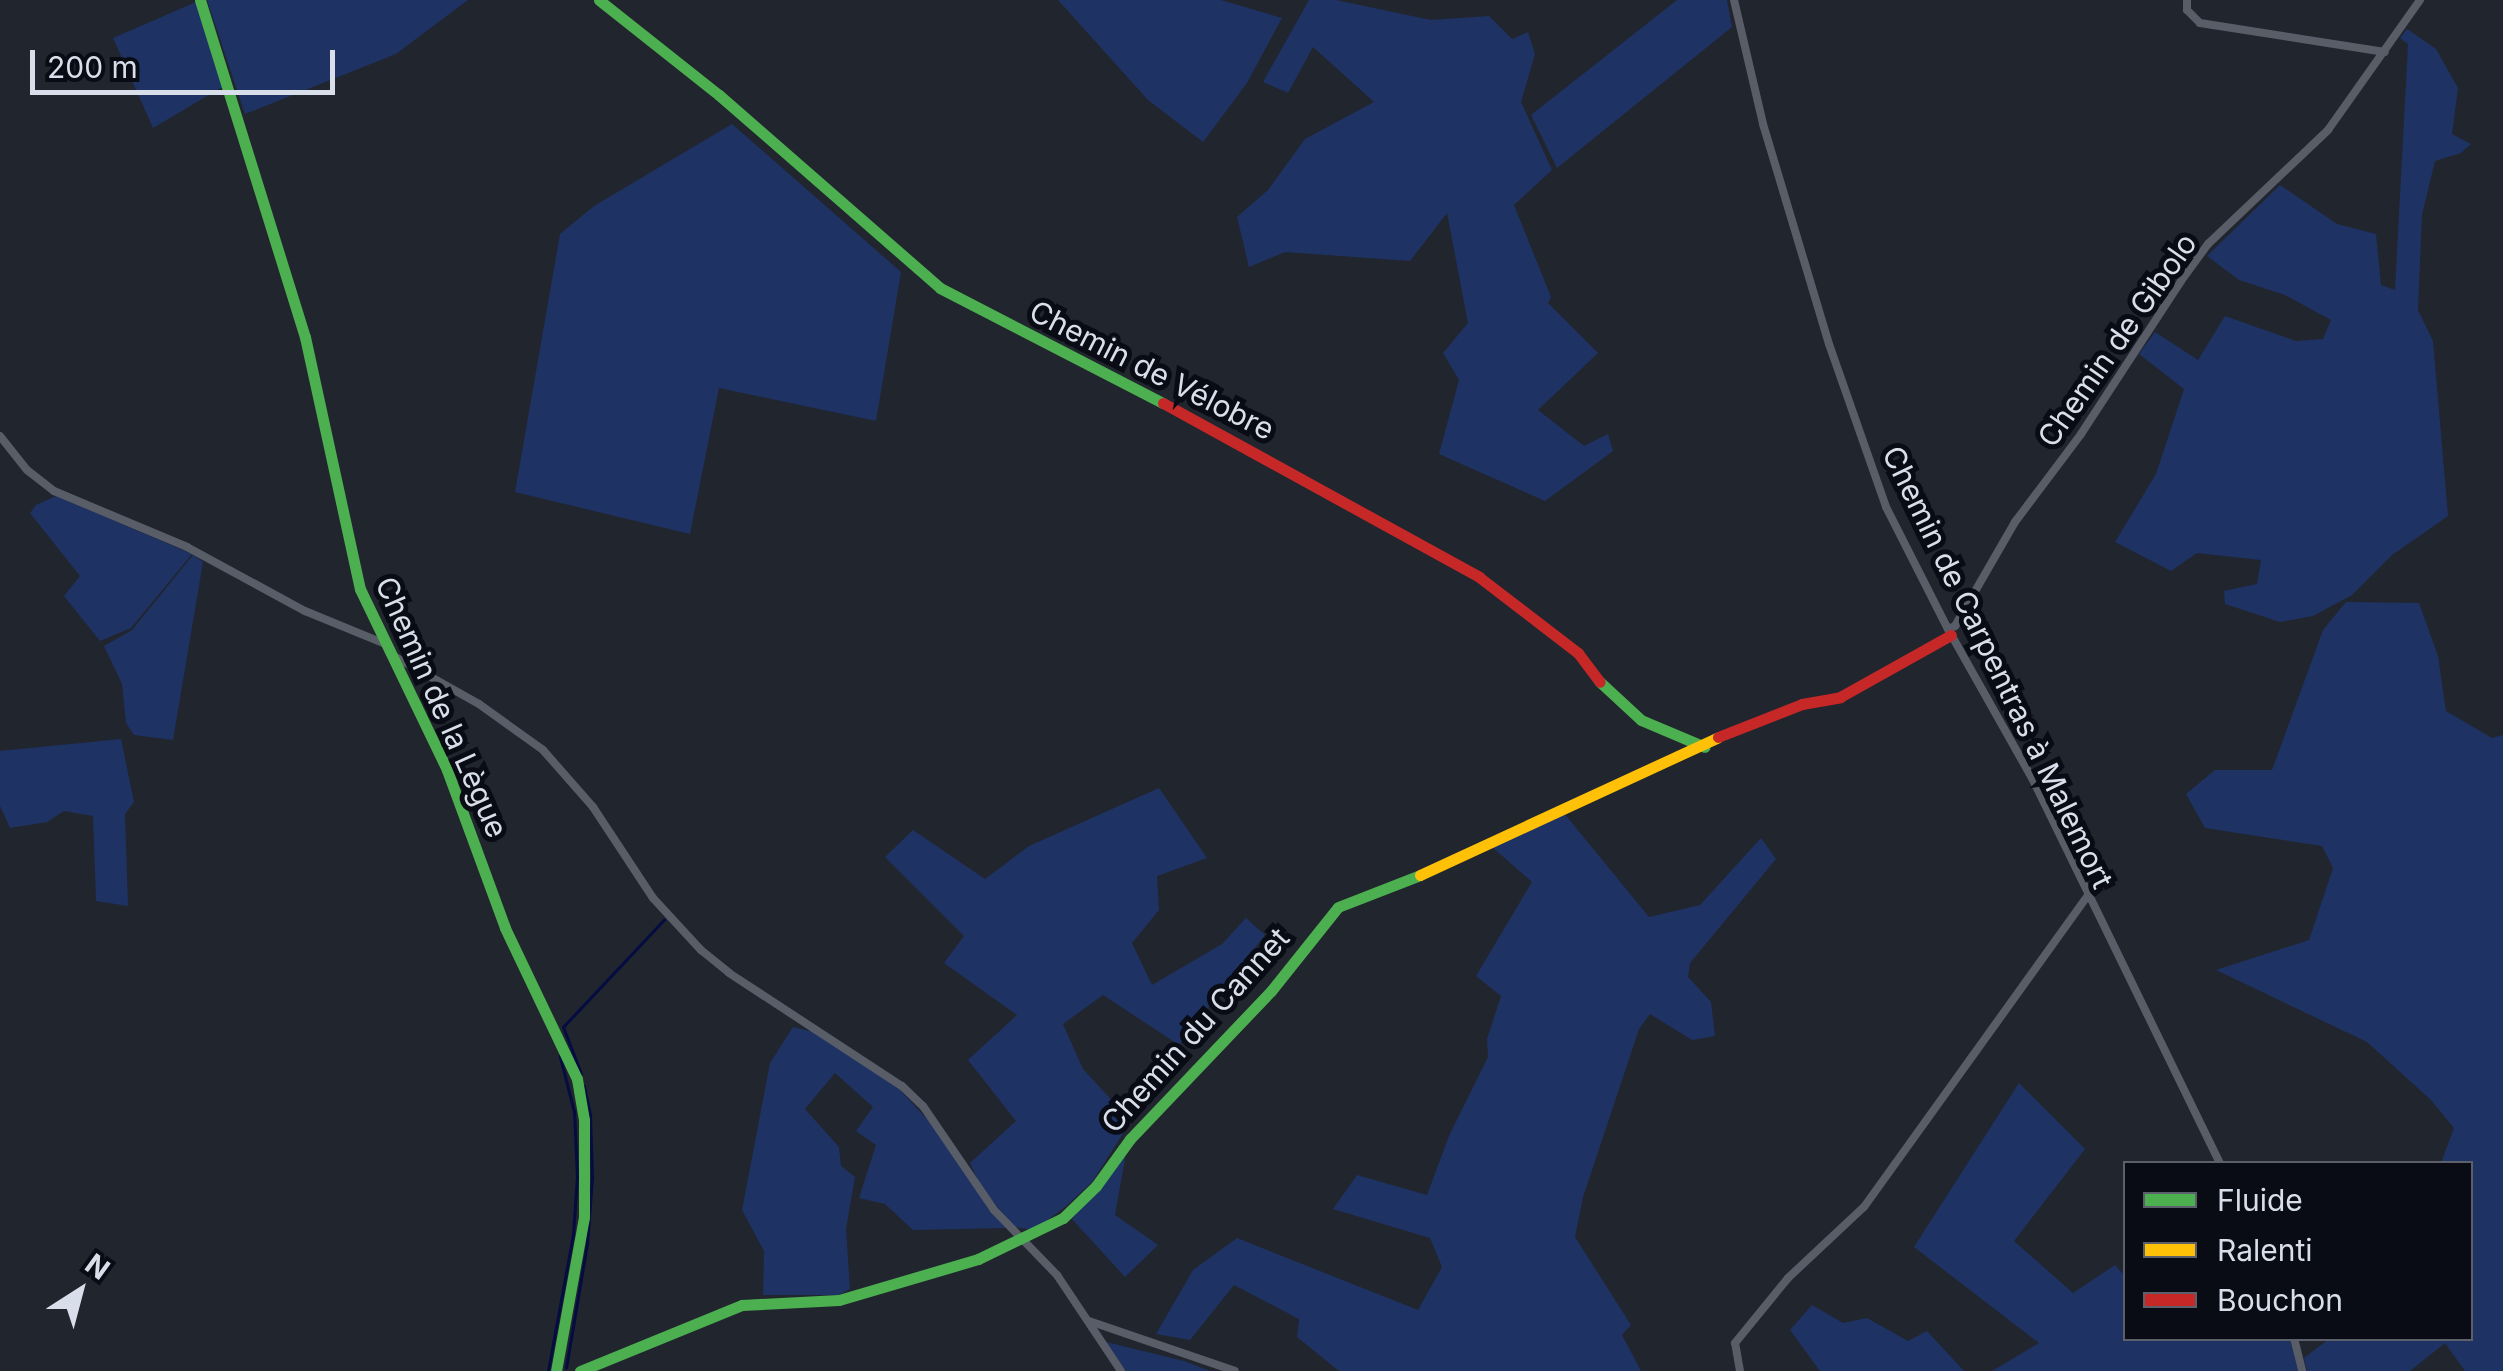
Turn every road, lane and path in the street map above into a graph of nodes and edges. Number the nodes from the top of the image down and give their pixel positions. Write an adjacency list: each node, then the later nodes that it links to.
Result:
1 (200, 0): 9 (street, Chemin de la Lègue)
2 (600, 0): 10 (street, Chemin de Vélobre)
3 (1734, 0): 8 (street, Chemin de Carpentras à Malemort)
4 (2186, 0): 6 (street)
5 (2420, 0): 6 (street, Chemin de Gibolo)
6 (2385, 52): 8 (street, Chemin de Gibolo)
7 (0, 436): 9 (street)
8 (1949, 632): 10 (street, Chemin du Cannet); 11 (street, Chemin de Carpentras à Malemort)
9 (386, 648): 13 (street); 16 (street, Chemin de la Lègue)
10 (1705, 747): 13 (street, Chemin du Cannet)
11 (2087, 898): 12 (street, Chemin de Carpentras à Malemort); 20 (street)
12 (2218, 1161)
13 (1024, 1241): 14 (street); 17 (street, Chemin du Cannet)
14 (1090, 1322): 18 (street); 19 (street)
15 (2295, 1341): 21 (street)
16 (556, 1371)
17 (580, 1371)
18 (1122, 1371)
19 (1235, 1371)
20 (1740, 1371)
21 (2302, 1371)

